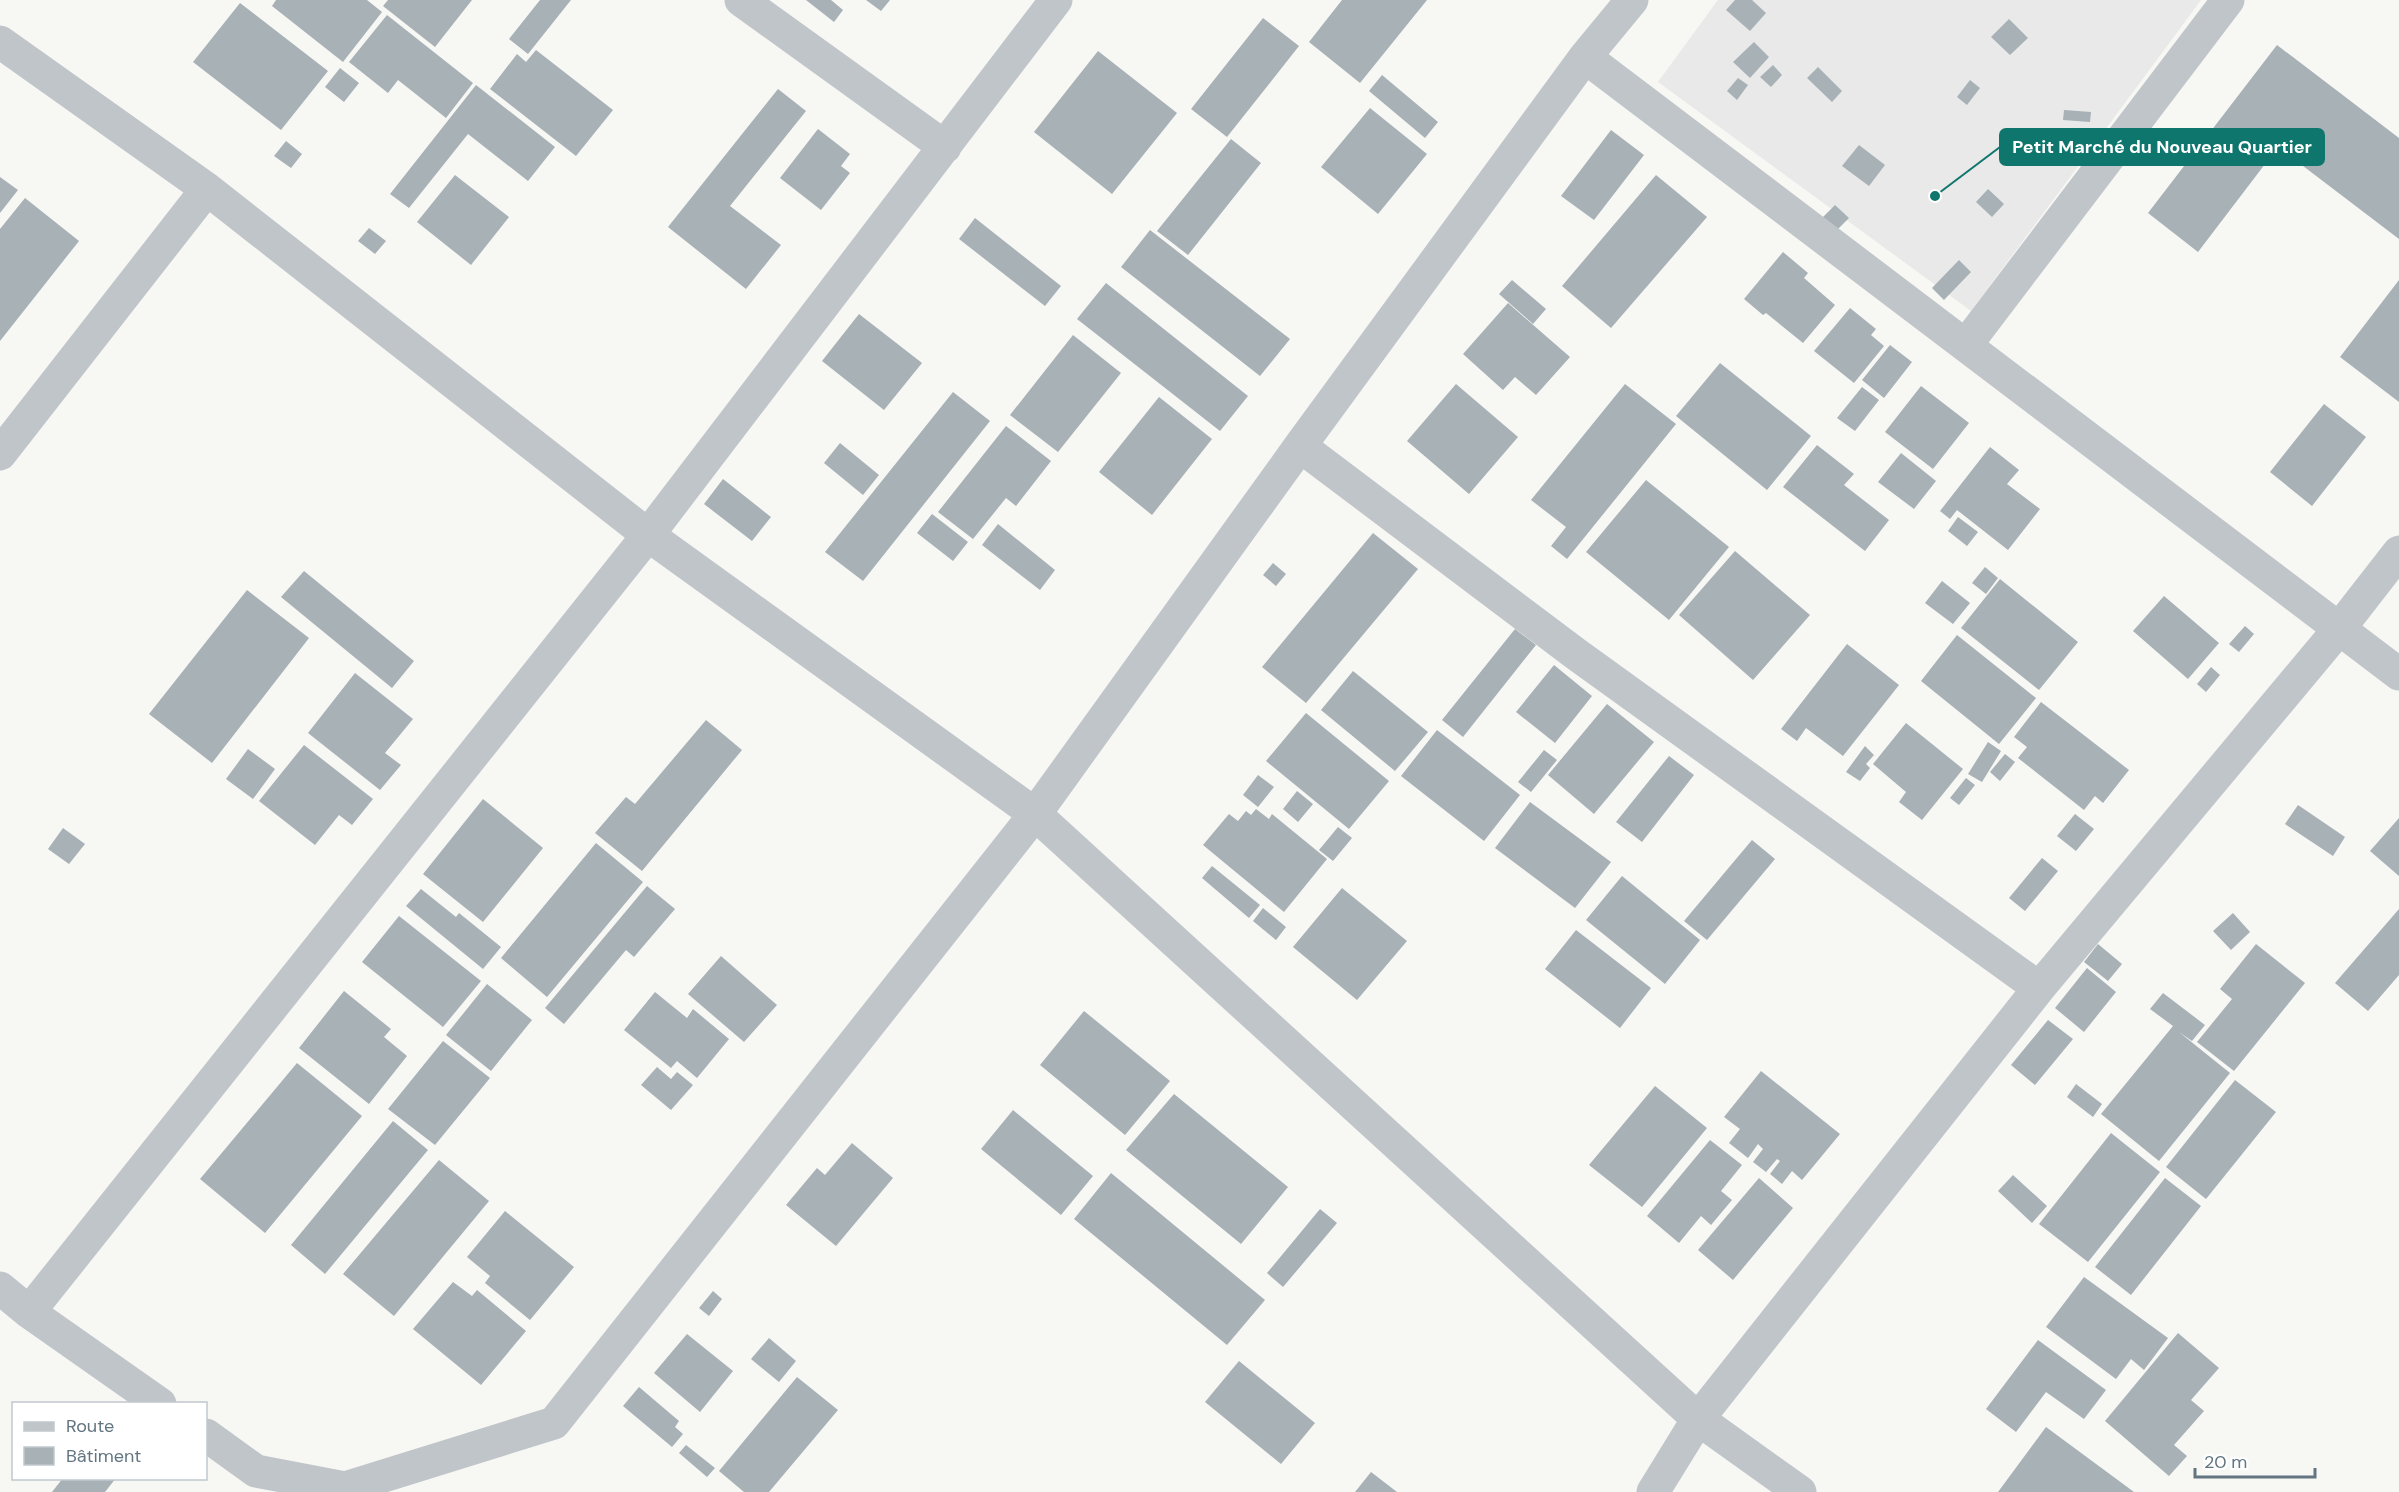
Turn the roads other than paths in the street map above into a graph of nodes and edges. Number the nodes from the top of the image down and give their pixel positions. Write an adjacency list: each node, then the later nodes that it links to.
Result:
1 (741, 0): 7 (street)
2 (1056, 0): 7 (street)
3 (1632, 0): 6 (street)
4 (2228, 0): 9 (street)
5 (0, 42): 8 (street)
6 (1585, 57): 9 (street); 10 (street)
7 (945, 147): 12 (street)
8 (207, 189): 11 (street); 12 (street)
9 (1966, 345): 14 (street)
10 (1299, 446): 16 (street); 17 (street)
11 (0, 454)
12 (648, 535): 16 (street); 19 (street)
13 (2399, 552): 14 (street)
14 (2339, 629): 15 (street); 17 (street)
15 (2399, 674)
16 (1035, 814): 21 (street); 22 (street)
17 (2039, 988): 21 (street)
18 (0, 1288): 19 (street)
19 (29, 1312): 20 (street)
20 (157, 1402)
21 (1698, 1419): 23 (street); 24 (street)
22 (207, 1436)
23 (1653, 1492)
24 (1800, 1492)

